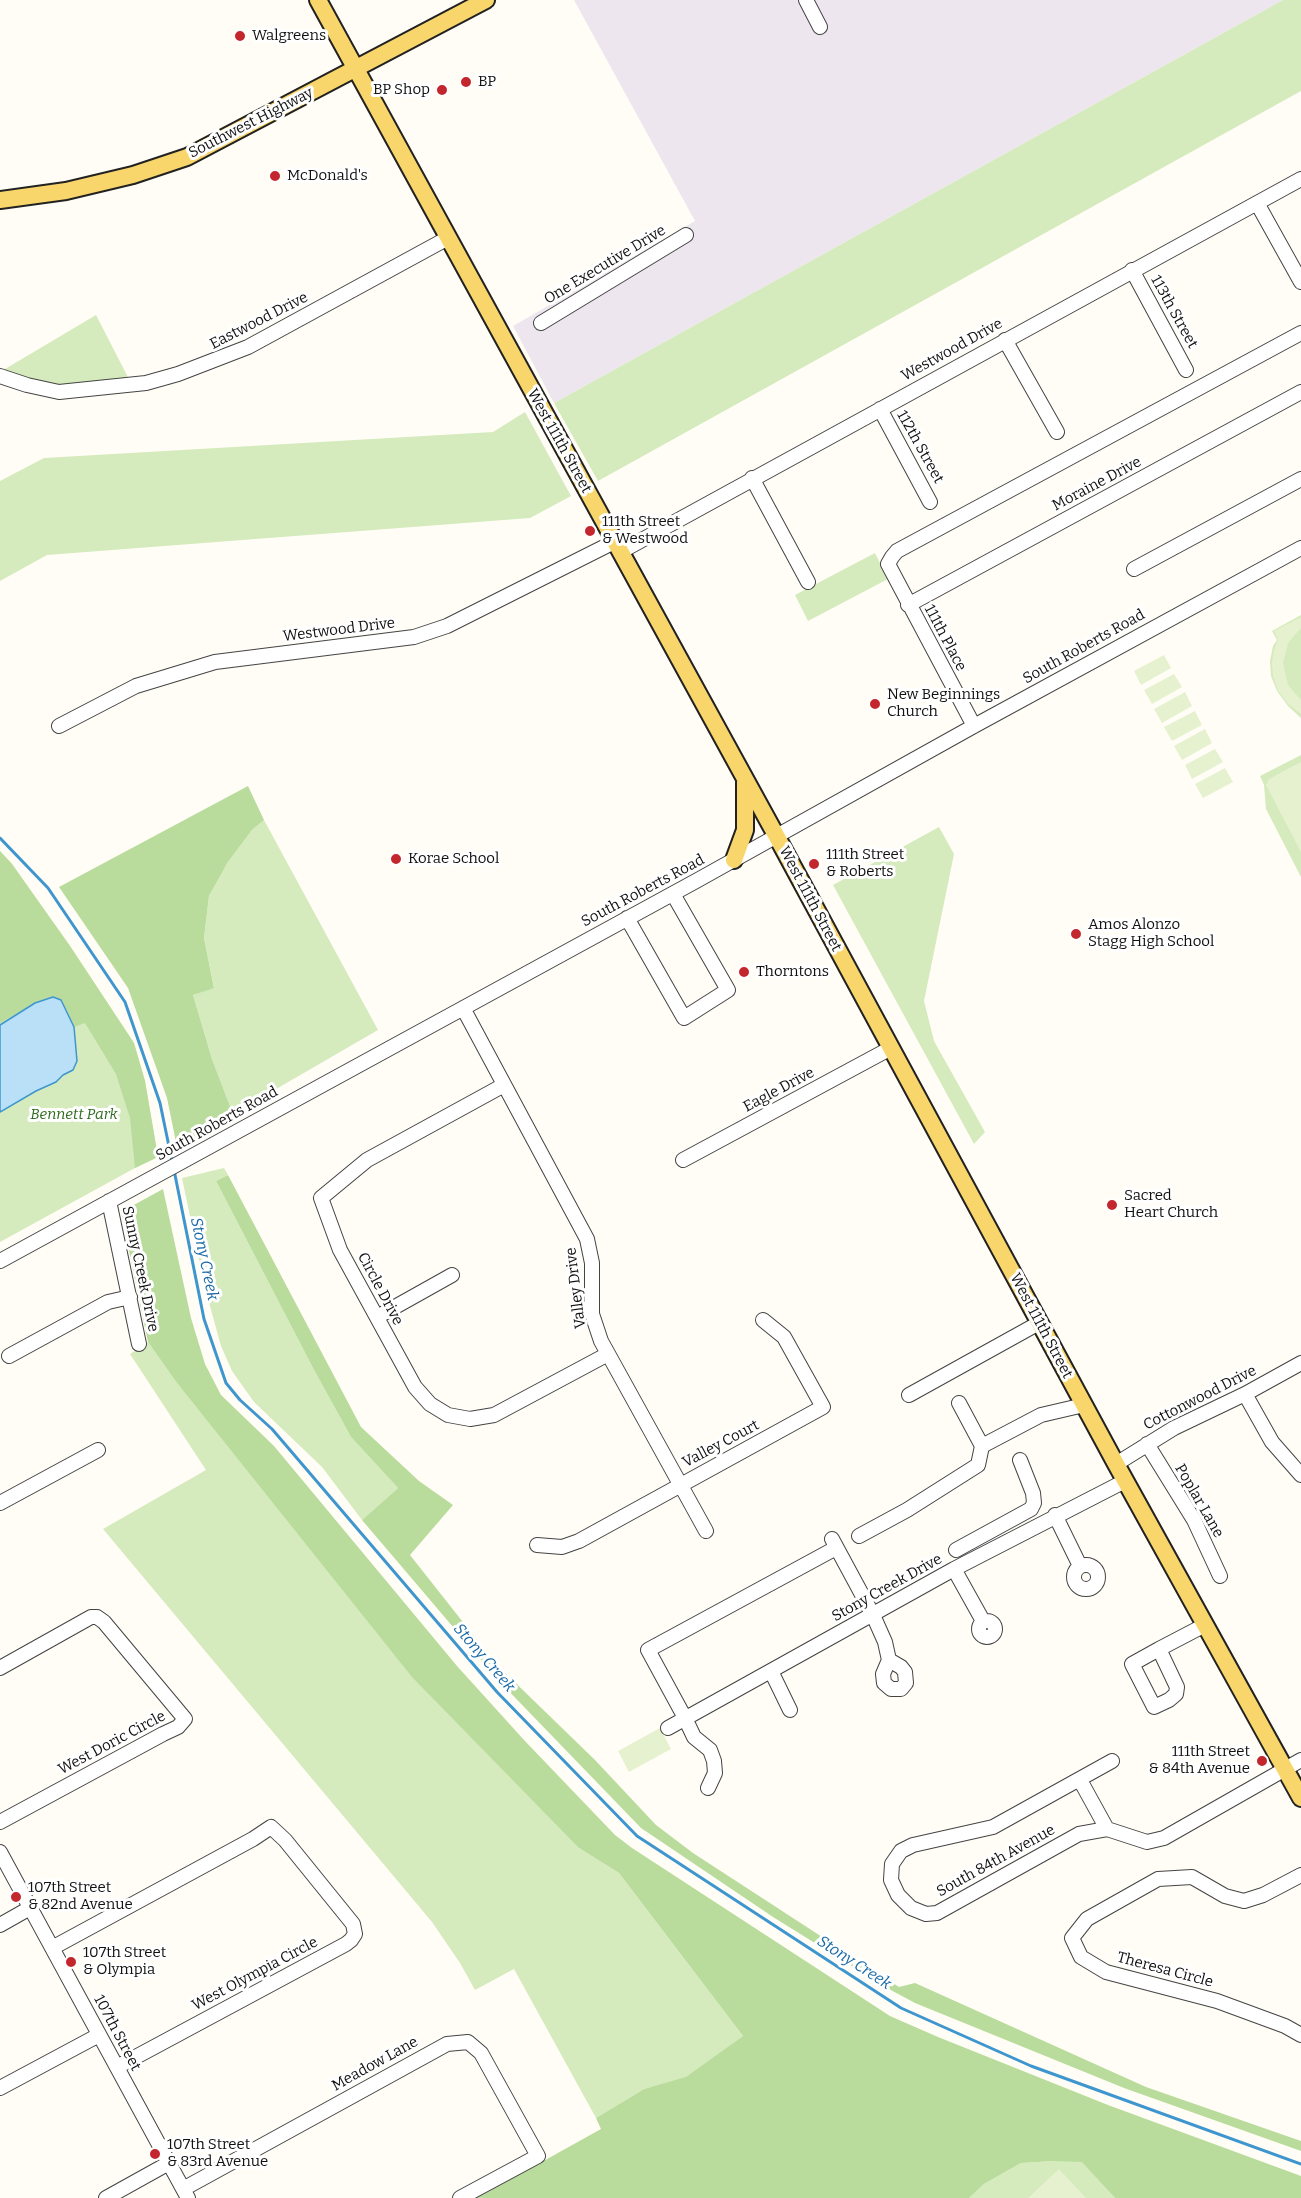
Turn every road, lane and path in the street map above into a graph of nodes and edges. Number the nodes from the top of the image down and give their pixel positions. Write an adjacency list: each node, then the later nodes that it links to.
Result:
1 (318, 0): 5 (main road, West 111th Street)
2 (486, 0): 5 (main road, Southwest Highway)
3 (806, 0): 4 (street)
4 (820, 27)
5 (356, 69): 7 (main road, Southwest Highway); 10 (main road, West 111th Street)
6 (1301, 179): 8 (street, Westwood Drive)
7 (0, 200)
8 (1257, 203): 11 (street, Westwood Drive); 12 (street)
9 (686, 235): 13 (street, One Executive Drive)
10 (448, 238): 17 (street, Eastwood Drive); 24 (main road, West 111th Street)
11 (1132, 270): 15 (street, Westwood Drive); 16 (street, 113th Street)
12 (1301, 282)
13 (541, 323)
14 (1301, 333): 28 (street, 111th Place)
15 (1005, 340): 19 (street, Westwood Drive); 20 (street)
16 (1186, 370)
17 (0, 376)
18 (1301, 392): 28 (street, Moraine Drive)
19 (880, 409): 21 (street, Westwood Drive); 23 (street, 112th Street)
20 (1057, 432)
21 (752, 478): 24 (street, Westwood Drive); 27 (street)
22 (1301, 479): 26 (street)
23 (930, 502)
24 (617, 547): 29 (street, Westwood Drive); 31 (main road, West 111th Street)
25 (1301, 548): 30 (street, South Roberts Road)
26 (1134, 569)
27 (808, 582)
28 (908, 605): 30 (street, 111th Place)
29 (59, 726)
30 (974, 726): 32 (street, South Roberts Road)
31 (745, 778): 32 (main road, West 111th Street); 33 (main road)
32 (777, 837): 33 (street, South Roberts Road); 37 (main road, West 111th Street)
33 (734, 860): 34 (street, South Roberts Road)
34 (673, 894): 35 (street, South Roberts Road); 35 (street)
35 (627, 918): 36 (street, South Roberts Road)
36 (463, 1008): 38 (street, Valley Drive); 40 (street, South Roberts Road)
37 (891, 1048): 39 (street, Eagle Drive); 46 (main road, West 111th Street)
38 (504, 1085): 44 (street, Circle Drive); 48 (street, Valley Drive)
39 (683, 1160)
40 (109, 1201): 41 (street, South Roberts Road); 43 (street, Sunny Creek Drive)
41 (0, 1261)
42 (452, 1275): 44 (street)
43 (130, 1298): 47 (street, Sunny Creek Drive); 49 (street)
44 (377, 1317): 48 (street, Circle Drive)
45 (763, 1320): 62 (street, Valley Court)
46 (1039, 1323): 52 (street); 54 (main road, West 111th Street)
47 (139, 1344)
48 (608, 1354): 62 (street, Valley Drive)
49 (9, 1356)
50 (1301, 1363): 51 (street, Cottonwood Drive)
51 (1245, 1394): 55 (street, Cottonwood Drive); 60 (street)
52 (909, 1395)
53 (959, 1403): 56 (street)
54 (1084, 1405): 56 (street); 59 (main road, West 111th Street)
55 (1147, 1444): 59 (street, Cottonwood Drive); 73 (street, Poplar Lane)
56 (982, 1446): 67 (street)
57 (98, 1450): 63 (street)
58 (1020, 1460): 65 (street)
59 (1116, 1464): 61 (main road, West 111th Street)
60 (1301, 1475)
61 (1125, 1481): 64 (street, Stony Creek Drive); 76 (main road, West 111th Street)
62 (680, 1485): 66 (street, Valley Drive); 69 (street, Valley Court)
63 (0, 1503)
64 (1055, 1515): 68 (street, Stony Creek Drive); 71 (street)
65 (996, 1529): 68 (street); 70 (street)
66 (706, 1531)
67 (859, 1536)
68 (1002, 1543): 72 (street, Stony Creek Drive)
69 (537, 1545)
70 (956, 1550)
71 (1080, 1566)
72 (954, 1569): 74 (street, Stony Creek Drive); 75 (street)
73 (1220, 1576)
74 (873, 1615): 78 (street); 80 (street, Stony Creek Drive); 82 (street)
75 (983, 1621)
76 (1205, 1625): 77 (street); 86 (main road, West 111th Street)
77 (1159, 1649)
78 (889, 1660)
79 (0, 1668): 90 (street, West Doric Circle)
80 (771, 1671): 81 (street); 82 (street, Stony Creek Drive)
81 (790, 1710)
82 (685, 1718): 83 (street, Stony Creek Drive); 88 (street)
83 (668, 1728)
84 (1301, 1760): 86 (street, South 84th Avenue)
85 (1112, 1761): 87 (street, South 84th Avenue)
86 (1286, 1769): 89 (main road, West 111th Street); 91 (street, South 84th Avenue)
87 (1080, 1780): 91 (street); 91 (street, South 84th Avenue)
88 (708, 1788)
89 (1301, 1798)
90 (0, 1822)
91 (1107, 1829)
92 (0, 1852): 94 (street, 107th Street)
93 (1301, 1875): 98 (street, Theresa Circle)
94 (30, 1908): 95 (street); 96 (street, 107th Street)
95 (0, 1925)
96 (52, 1948): 97 (street, 107th Street); 99 (street, West Olympia Circle)
97 (99, 2035): 99 (street, 107th Street); 100 (street)
98 (1301, 2035)
99 (117, 2067): 101 (street, 107th Street)
100 (0, 2088)
101 (169, 2163): 102 (street, 107th Street); 103 (street)
102 (185, 2193): 104 (street, Meadow Lane)
103 (106, 2198)
104 (460, 2198)

